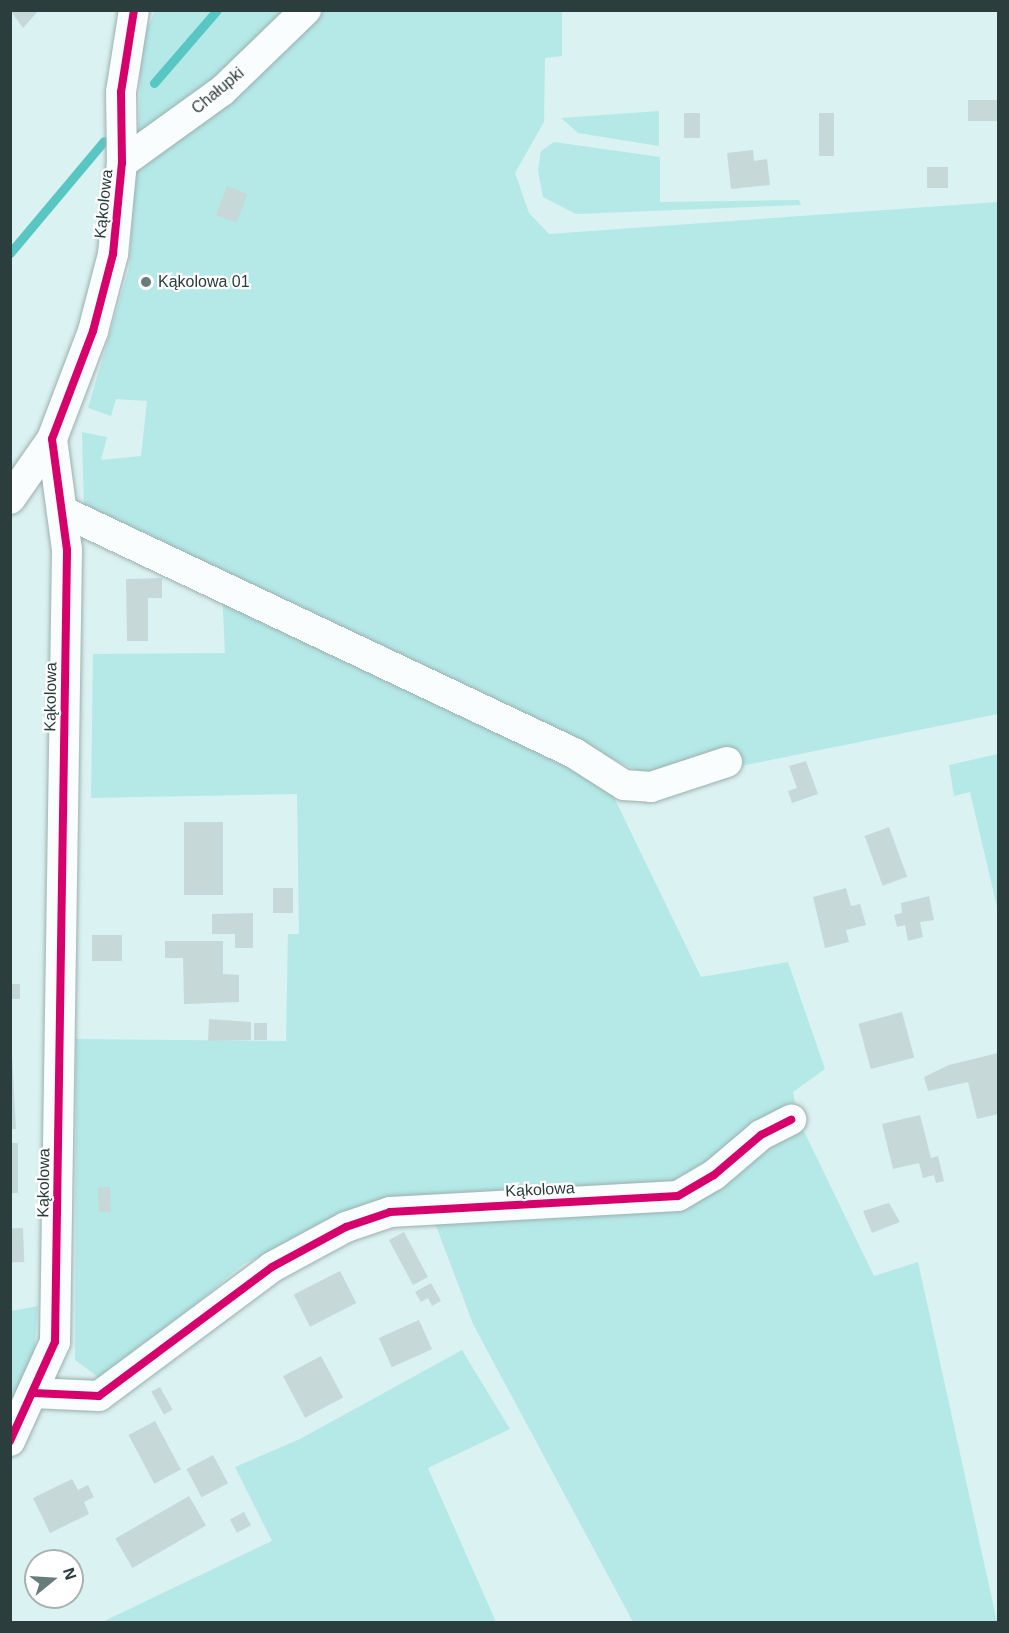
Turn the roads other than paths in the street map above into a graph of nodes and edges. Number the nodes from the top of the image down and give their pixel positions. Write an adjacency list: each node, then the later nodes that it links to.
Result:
1 (134, 10): 3 (street, Kąkolowa)
2 (306, 10): 3 (street, Chałupki)
3 (122, 164): 4 (street, Kąkolowa)
4 (52, 439): 5 (street); 6 (street, Kąkolowa)
5 (10, 499)
6 (62, 511): 7 (street); 9 (street, Kąkolowa)
7 (727, 762)
8 (791, 1120): 9 (street, Kąkolowa)
9 (33, 1393): 10 (street, Kąkolowa)
10 (10, 1441)

